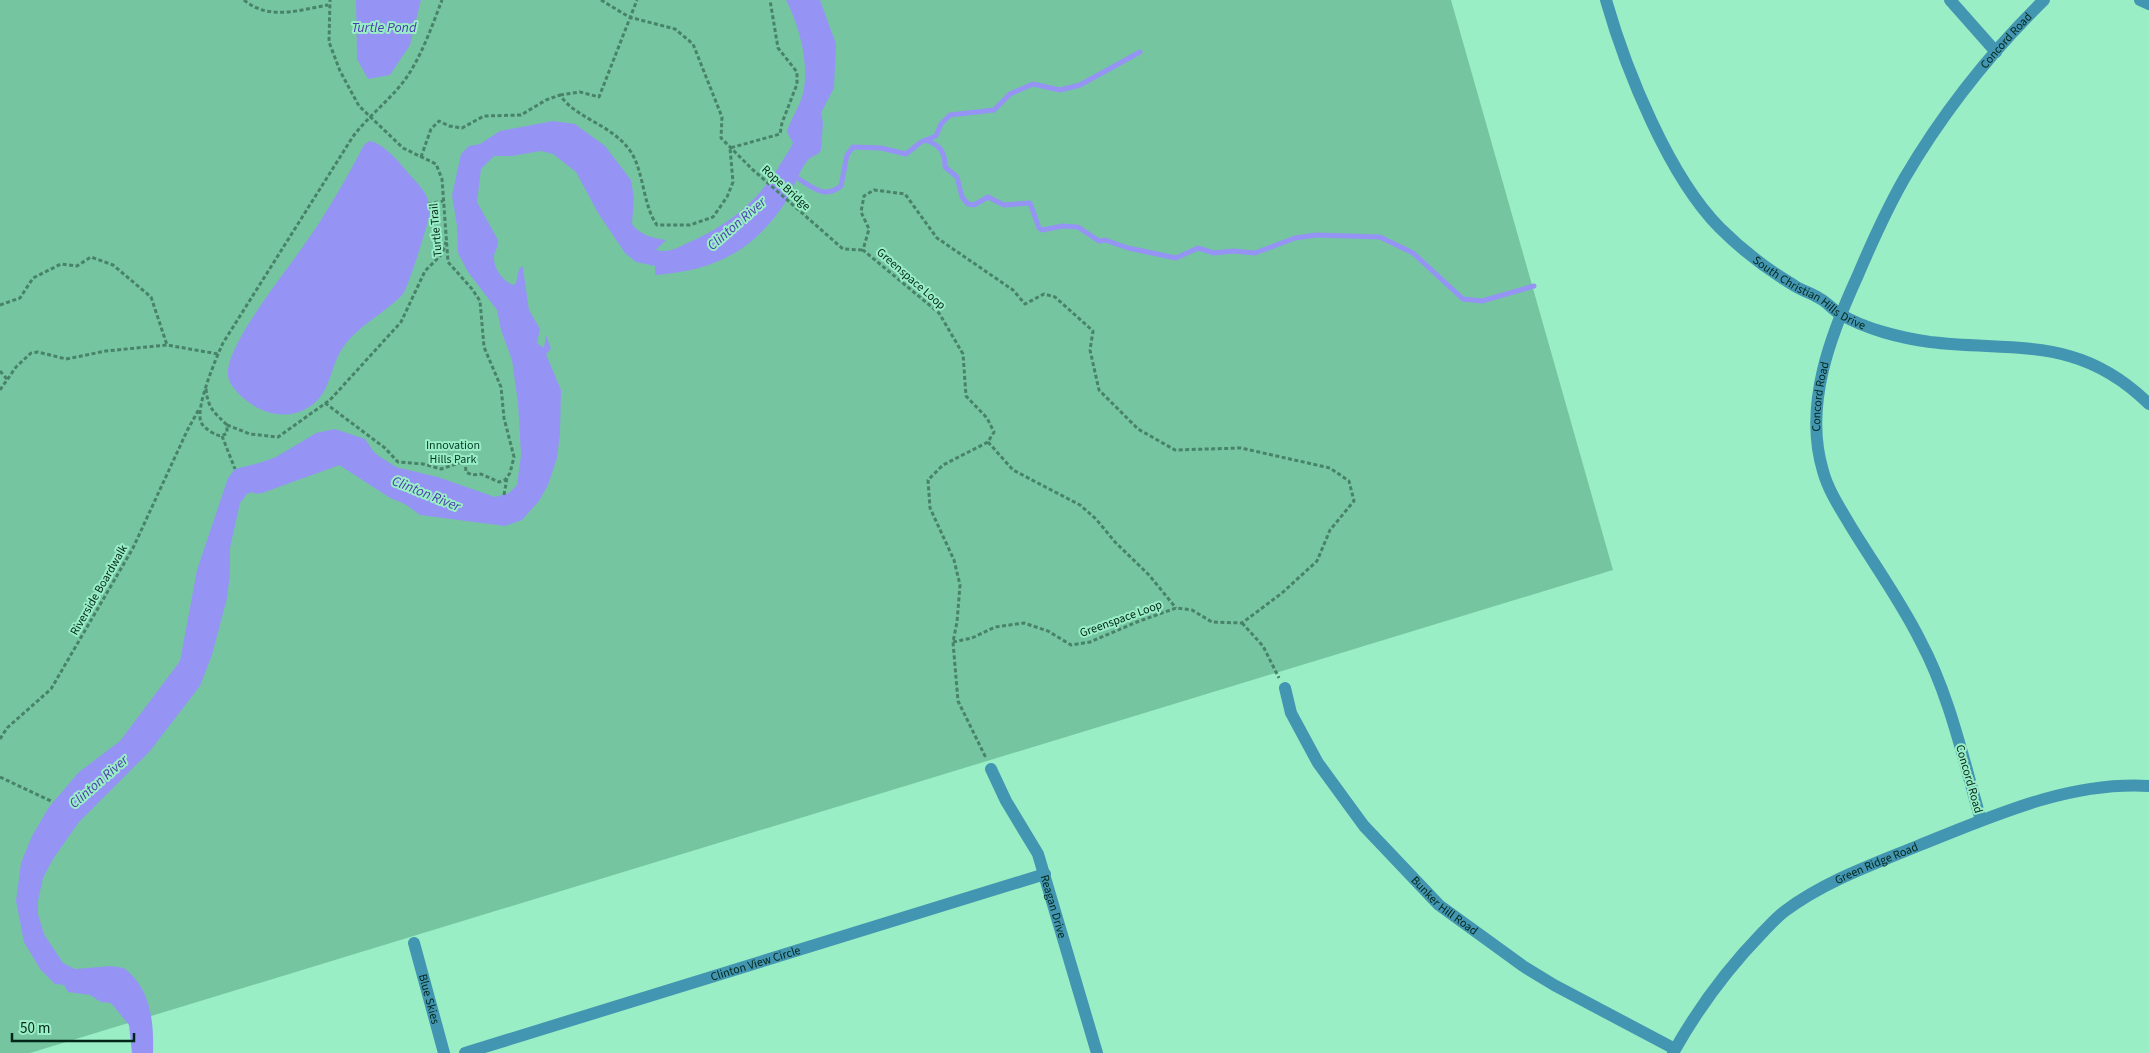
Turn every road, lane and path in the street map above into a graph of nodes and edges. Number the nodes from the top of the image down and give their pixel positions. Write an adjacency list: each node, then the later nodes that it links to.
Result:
1 (244, 0): 12 (path)
2 (330, 0): 12 (path, Turtle Trail)
3 (442, 0): 16 (path, Riverside Boardwalk)
4 (601, 0): 13 (path)
5 (637, 0): 13 (path)
6 (770, 0): 17 (path)
7 (1606, 0): 25 (street, South Christian Hills Drive)
8 (1950, 0): 14 (street)
9 (2044, 0): 14 (street, Concord Road)
10 (2140, 0): 11 (street)
11 (2149, 4)
12 (328, 5): 16 (path, Turtle Trail)
13 (629, 17): 15 (path); 17 (path)
14 (1996, 52): 25 (street, Concord Road)
15 (560, 95): 17 (path); 18 (path)
16 (370, 117): 18 (path, Turtle Trail); 27 (path, Riverside Boardwalk)
17 (730, 148): 21 (path, Rope Bridge)
18 (421, 157): 19 (path, Turtle Trail)
19 (443, 201): 20 (path); 22 (path, Turtle Trail)
20 (428, 204)
21 (808, 219): 23 (path, Greenspace Loop)
22 (447, 239): 32 (path); 39 (path, Turtle Trail)
23 (863, 250): 37 (path, Greenspace Loop); 42 (path, Greenspace Loop)
24 (0, 305): 26 (path)
25 (1840, 314): 33 (street, South Christian Hills Drive); 50 (street, Concord Road)
26 (167, 345): 27 (path); 29 (path)
27 (218, 354): 30 (path, Riverside Boardwalk)
28 (0, 372): 29 (path)
29 (6, 379): 31 (path)
30 (206, 389): 34 (path, Riverside Boardwalk); 35 (path)
31 (0, 390)
32 (325, 403): 35 (path); 39 (path)
33 (2149, 404)
34 (200, 409): 36 (path); 45 (path, Riverside Boardwalk)
35 (227, 425): 36 (path)
36 (222, 436): 38 (path)
37 (988, 442): 41 (path); 43 (path)
38 (235, 469)
39 (507, 477): 40 (path, Turtle Trail)
40 (504, 495)
41 (1176, 608): 42 (path, Greenspace Loop); 43 (path, Greenspace Loop)
42 (1242, 623): 44 (path)
43 (953, 642): 46 (path)
44 (1285, 688): 53 (street, Bunker Hill Road)
45 (0, 740)
46 (991, 768): 51 (street, Reagan Drive)
47 (2, 778): 49 (path)
48 (2149, 786): 50 (street, Green Ridge Road)
49 (53, 802)
50 (1981, 820): 53 (street, Green Ridge Road)
51 (1045, 874): 55 (street, Clinton View Circle); 56 (street, Reagan Drive)
52 (414, 943): 54 (street, Blue Skies)
53 (1674, 1051)
54 (444, 1053)
55 (465, 1053)
56 (1097, 1053)

